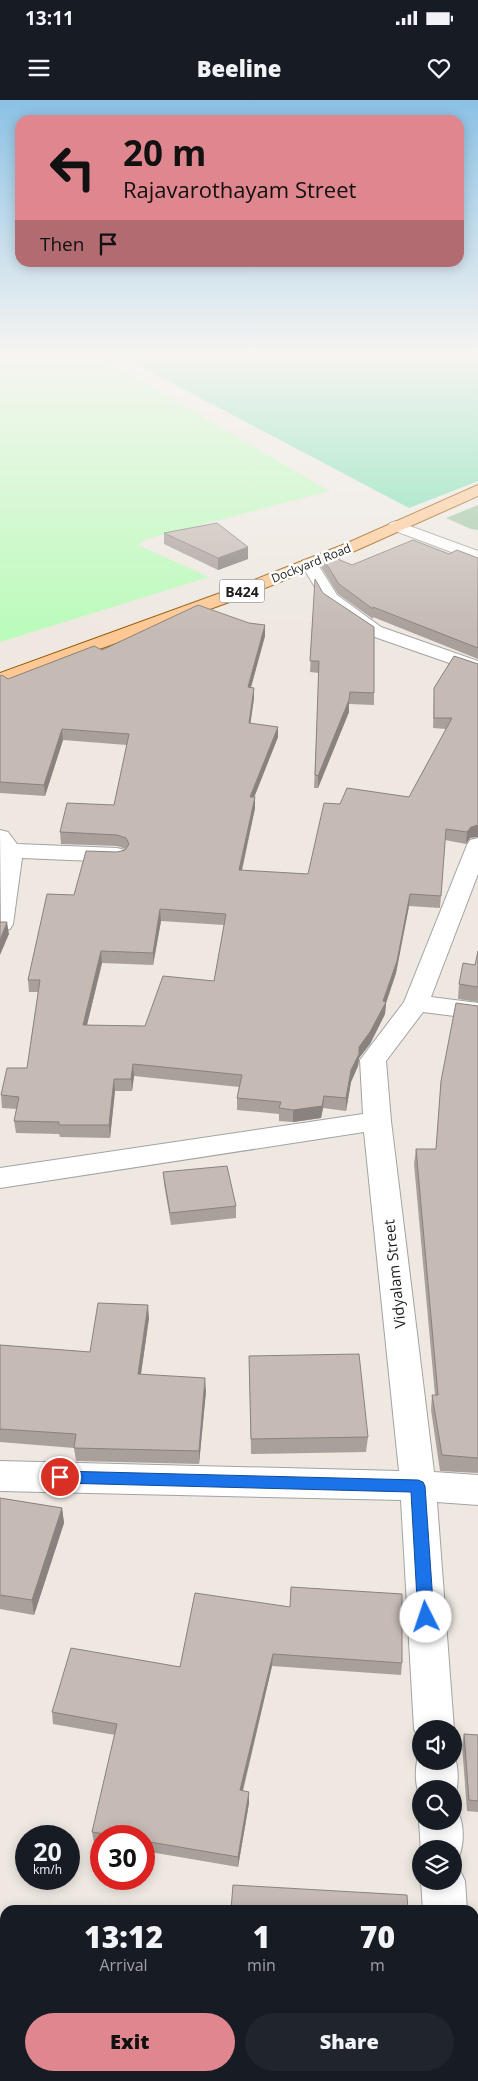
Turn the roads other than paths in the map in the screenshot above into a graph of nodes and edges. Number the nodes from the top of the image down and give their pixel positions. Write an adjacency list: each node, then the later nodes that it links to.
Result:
1 (478, 490): 2 (main road, Dockyard Road / B424)
2 (396, 526): 3 (street); 4 (main road, Dockyard Road / B424)
3 (478, 557)
4 (309, 564): 5 (street); 6 (main road, Dockyard Road / B424)
5 (478, 667)
6 (0, 679)
7 (5, 844): 9 (street); 10 (street)
8 (478, 845): 11 (street, Vidyalam Street)
9 (117, 855)
10 (2, 924)
11 (416, 1004): 12 (street); 13 (street, Vidyalam Street)
12 (478, 1011)
13 (377, 1120): 14 (street); 16 (street, Vidyalam Street)
14 (0, 1178)
15 (0, 1476): 16 (street)
16 (418, 1486): 17 (street); 18 (street, Vidyalam Street)
17 (478, 1490)
18 (433, 1720)
19 (444, 1890): 20 (street)
20 (445, 1905)

